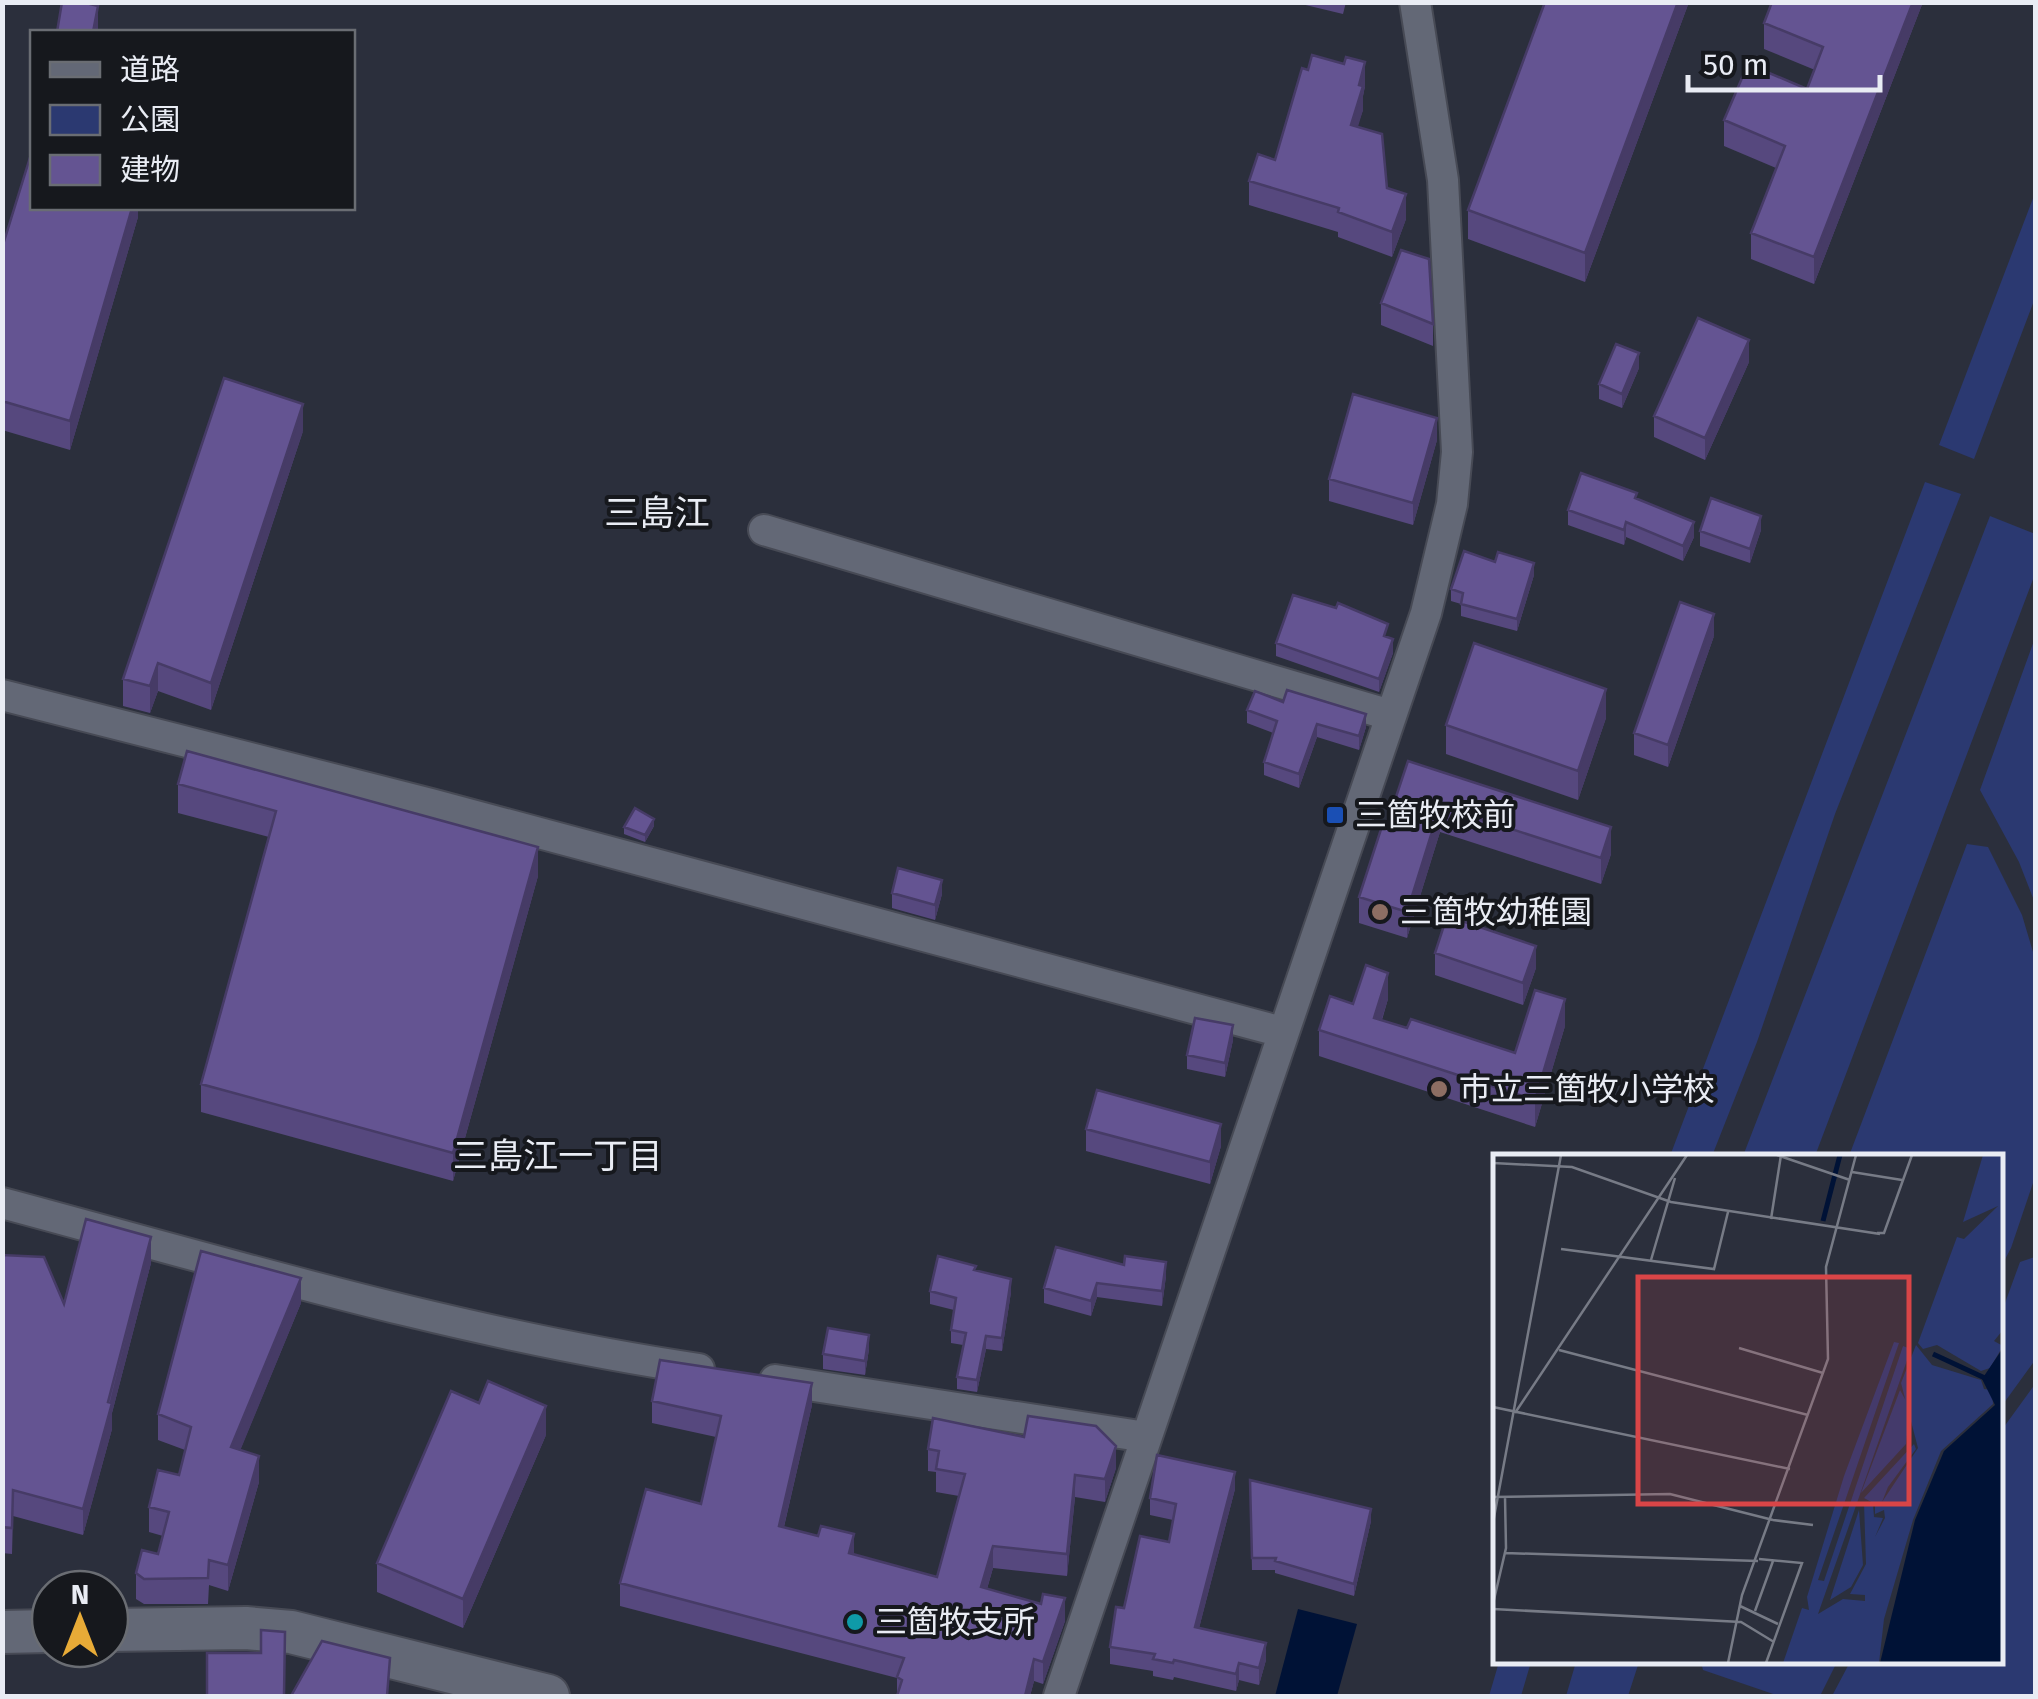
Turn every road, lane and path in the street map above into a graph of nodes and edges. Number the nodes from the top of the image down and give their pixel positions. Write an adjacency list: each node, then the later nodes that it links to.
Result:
1 (1415, 2): 4 (street)
2 (764, 530): 4 (street)
3 (2, 696): 5 (street)
4 (1390, 716): 5 (street)
5 (1282, 1032): 7 (street)
6 (2, 1202): 7 (street)
7 (1146, 1437): 12 (street)
8 (130, 1630): 11 (main road)
9 (2, 1632): 10 (main road)
10 (30, 1632)
11 (548, 1696)
12 (1059, 1696)

